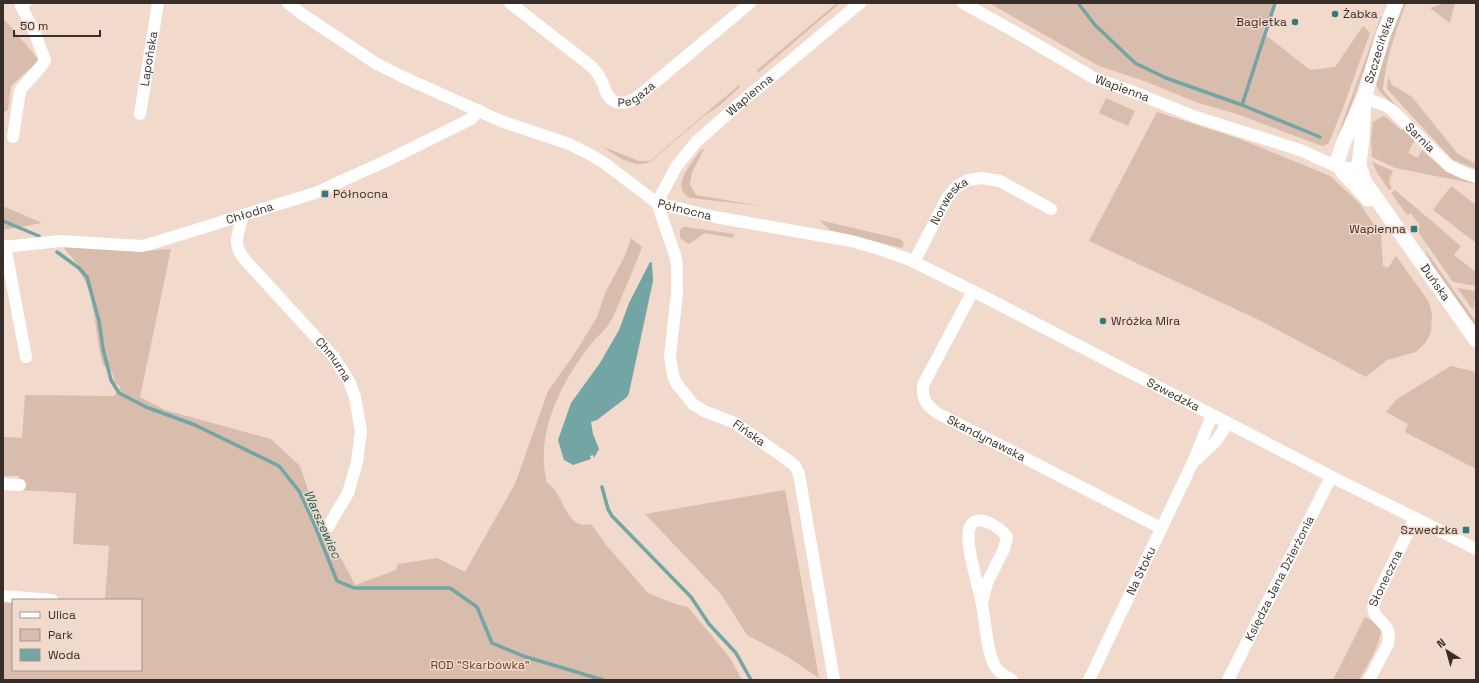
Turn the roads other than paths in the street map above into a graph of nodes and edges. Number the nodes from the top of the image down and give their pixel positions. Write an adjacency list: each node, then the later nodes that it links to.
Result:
1 (158, 3): 11 (street, Lapońska)
2 (288, 3): 10 (street, Północna)
3 (510, 3): 4 (street, Pegaza)
4 (750, 3)
5 (860, 3): 16 (street, Wapienna)
6 (963, 3): 14 (street, Wapienna)
7 (1396, 3): 9 (street, Szczecińska)
8 (23, 5): 12 (street)
9 (1364, 98): 13 (street, Szczecińska); 14 (street, Szczecińska); 15 (street, Sarnia)
10 (479, 110): 16 (street, Północna); 18 (street, Chłodna)
11 (140, 114)
12 (13, 137)
13 (1359, 165): 14 (street); 19 (street, Duńska)
14 (1340, 168): 19 (street, Duńska)
15 (1476, 178)
16 (657, 203): 21 (street, Północna); 38 (street, Fińska)
17 (1051, 209): 21 (street, Norweska)
18 (243, 215): 20 (street, Chłodna); 32 (street, Chmurna)
19 (1394, 226): 23 (street, Duńska)
20 (4, 247): 24 (street)
21 (914, 262): 22 (street, Szwedzka)
22 (973, 291): 25 (street, Szwedzka); 33 (street, Skandynawska)
23 (1476, 340)
24 (26, 357)
25 (1212, 415): 26 (street, Szwedzka); 27 (street, Na Stoku)
26 (1228, 423): 27 (street, Na Stoku); 28 (street, Szwedzka)
27 (1194, 462): 33 (street, Na Stoku)
28 (1331, 477): 31 (street, Szwedzka); 41 (street, Księdza Jana Dzierżonia)
29 (3, 484): 30 (street)
30 (20, 485)
31 (1416, 518): 34 (street, Szwedzka); 42 (street, Słoneczna)
32 (328, 527)
33 (1161, 528): 40 (street, Na Stoku)
34 (1476, 549)
35 (3, 596): 36 (street)
36 (40, 599)
37 (982, 604): 37 (street); 39 (street)
38 (834, 680)
39 (1012, 680)
40 (1088, 680)
41 (1228, 680)
42 (1369, 680)

